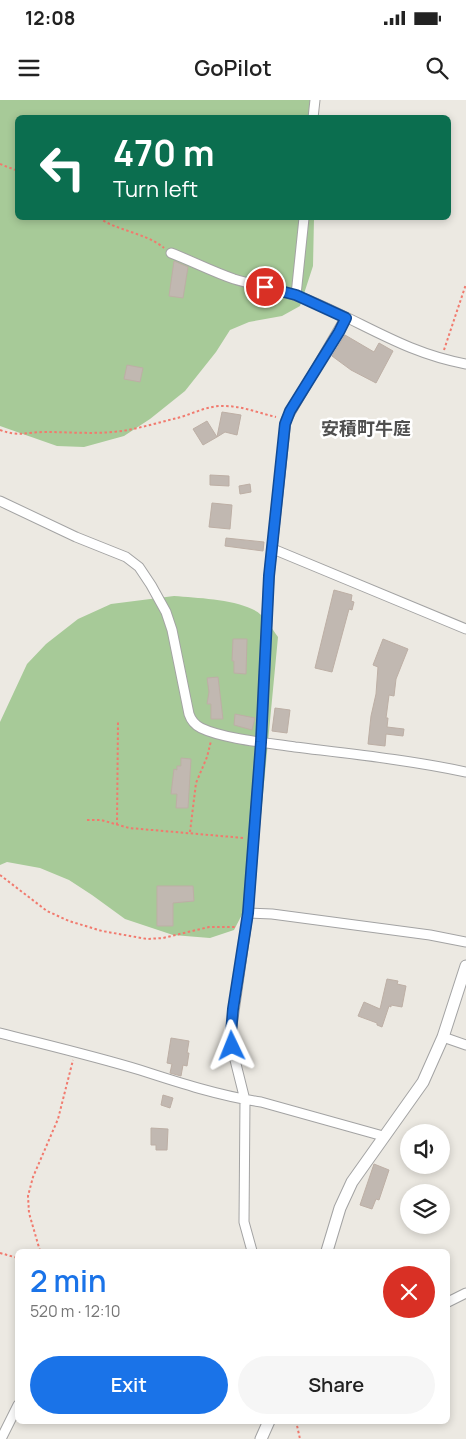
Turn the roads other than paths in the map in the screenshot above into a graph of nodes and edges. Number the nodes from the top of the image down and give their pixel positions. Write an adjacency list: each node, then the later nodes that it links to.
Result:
1 (315, 100): 2 (street)
2 (313, 115)
3 (304, 220): 5 (street)
4 (171, 253): 5 (street)
5 (296, 295): 6 (street)
6 (346, 318): 7 (street); 9 (street)
7 (466, 364)
8 (0, 501): 11 (street)
9 (273, 549): 10 (street); 11 (street)
10 (466, 629)
11 (261, 742): 12 (street); 13 (street)
12 (466, 772)
13 (248, 913): 14 (street); 19 (street)
14 (466, 942)
15 (466, 966): 17 (street)
16 (0, 1033): 19 (street)
17 (443, 1037): 18 (street); 20 (street)
18 (466, 1045)
19 (245, 1100): 20 (street); 21 (street)
20 (383, 1136): 22 (street)
21 (251, 1249)
22 (328, 1249)
23 (466, 1294): 24 (street)
24 (450, 1301)
25 (15, 1411): 27 (street)
26 (268, 1424): 28 (street)
27 (1, 1439)
28 (261, 1439)

